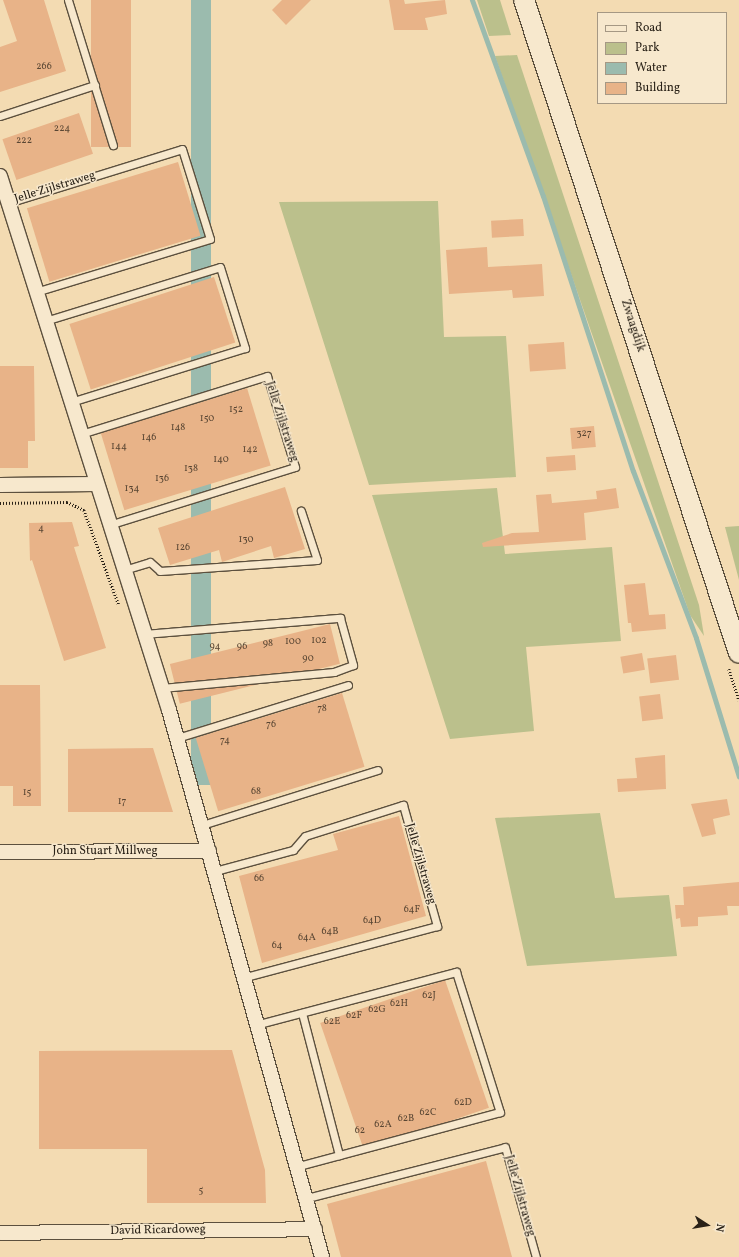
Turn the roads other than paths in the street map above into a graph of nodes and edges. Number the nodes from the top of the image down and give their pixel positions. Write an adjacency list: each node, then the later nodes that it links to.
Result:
1 (68, 0): 3 (lane)
2 (524, 0): 18 (street, Zwaagdijk)
3 (95, 85): 4 (lane); 5 (lane)
4 (0, 116)
5 (114, 145)
6 (0, 176): 7 (street, Jelle Zijlstraweg)
7 (8, 203): 8 (street, Jelle Zijlstraweg); 8 (lane, Jelle Zijlstraweg)
8 (36, 292): 9 (street, Jelle Zijlstraweg)
9 (45, 321): 10 (street, Jelle Zijlstraweg); 10 (lane)
10 (71, 402): 11 (street, Jelle Zijlstraweg)
11 (81, 434): 12 (street, Jelle Zijlstraweg); 15 (lane, Jelle Zijlstraweg)
12 (96, 484): 13 (street); 15 (street, Jelle Zijlstraweg)
13 (0, 485)
14 (301, 511): 16 (lane)
15 (110, 525): 16 (street, Jelle Zijlstraweg)
16 (124, 570): 17 (street, Jelle Zijlstraweg)
17 (144, 634): 20 (street, Jelle Zijlstraweg); 20 (lane)
18 (739, 653)
19 (348, 685): 21 (lane)
20 (162, 688): 21 (street, Jelle Zijlstraweg)
21 (177, 738): 23 (street, Jelle Zijlstraweg)
22 (378, 770): 23 (lane)
23 (202, 826): 24 (street, Jelle Zijlstraweg)
24 (209, 851): 25 (street, John Stuart Millweg); 26 (street, Jelle Zijlstraweg)
25 (0, 852)
26 (215, 871): 27 (street, Jelle Zijlstraweg); 27 (lane, Jelle Zijlstraweg)
27 (244, 976): 29 (street, Jelle Zijlstraweg)
28 (302, 1013): 29 (lane); 30 (lane); 30 (lane)
29 (259, 1024): 31 (street, Jelle Zijlstraweg)
30 (339, 1155): 31 (lane)
31 (298, 1166): 32 (street, Jelle Zijlstraweg)
32 (307, 1198): 33 (street, Jelle Zijlstraweg); 36 (lane, Jelle Zijlstraweg)
33 (315, 1229): 34 (street, David Ricardoweg); 35 (street, Jelle Zijlstraweg)
34 (0, 1233)
35 (322, 1257)
36 (536, 1257)

